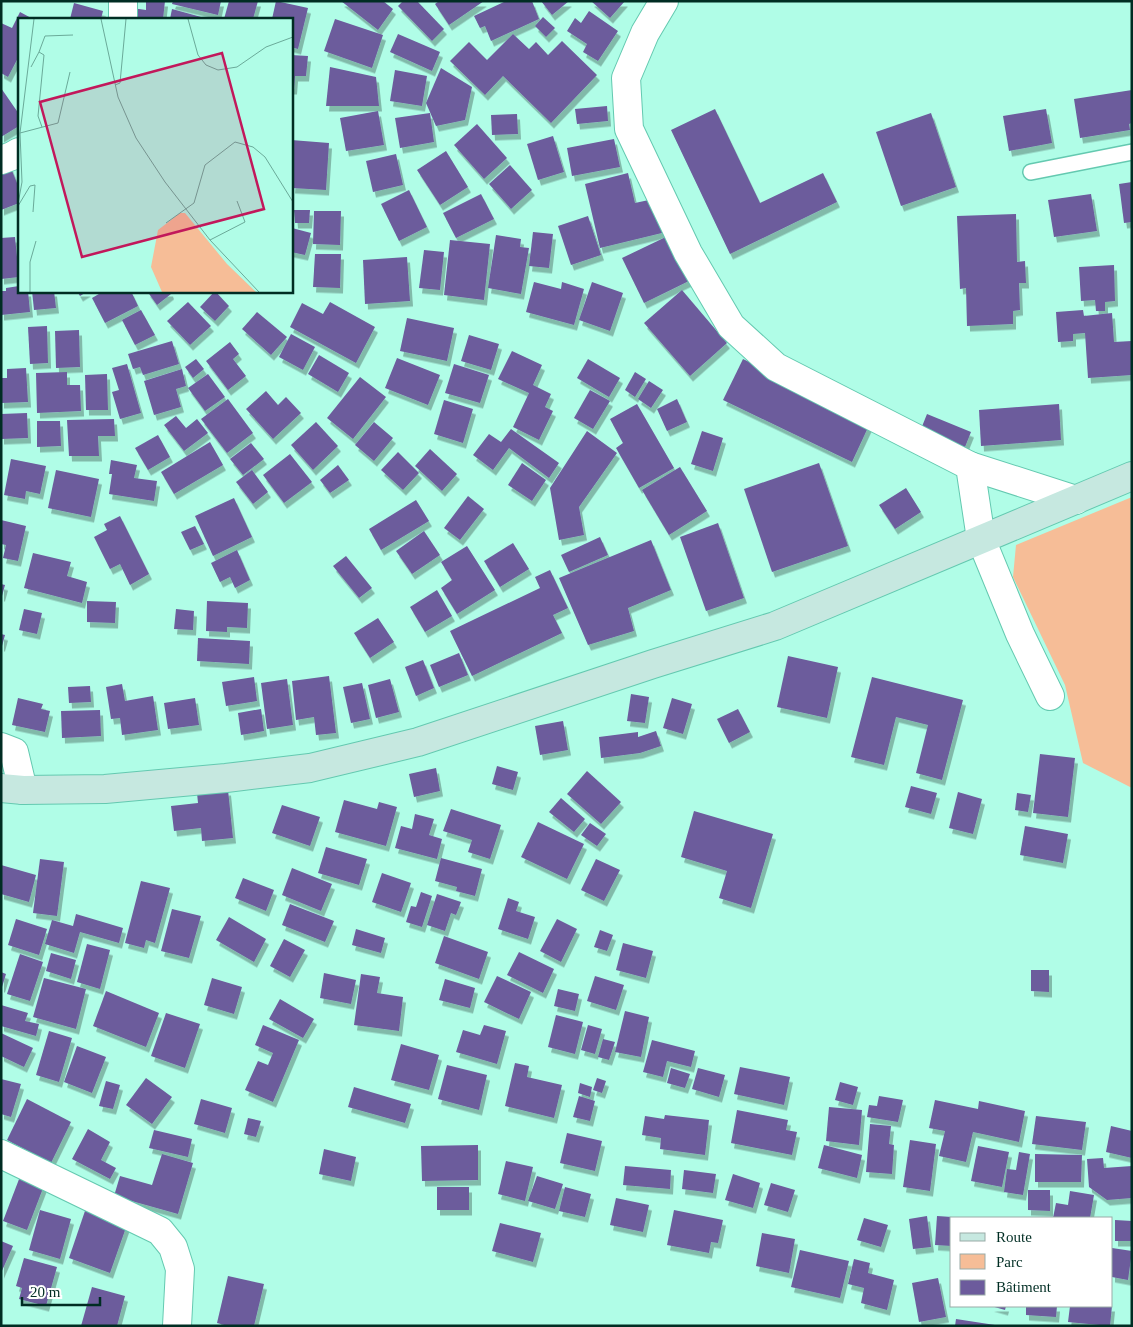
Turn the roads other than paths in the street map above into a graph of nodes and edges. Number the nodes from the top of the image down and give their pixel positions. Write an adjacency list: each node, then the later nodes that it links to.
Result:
1 (123, 1): 3 (street)
2 (664, 1): 8 (street)
3 (123, 18)
4 (1132, 152): 7 (lane)
5 (18, 153): 6 (street)
6 (1, 160)
7 (1031, 172)
8 (970, 466): 10 (street); 11 (street)
9 (1132, 476): 10 (street)
10 (1076, 500): 11 (street)
11 (981, 539): 12 (street); 14 (street)
12 (1050, 696)
13 (1, 747): 14 (street)
14 (12, 789)
15 (1, 1154): 16 (street)
16 (177, 1326)

